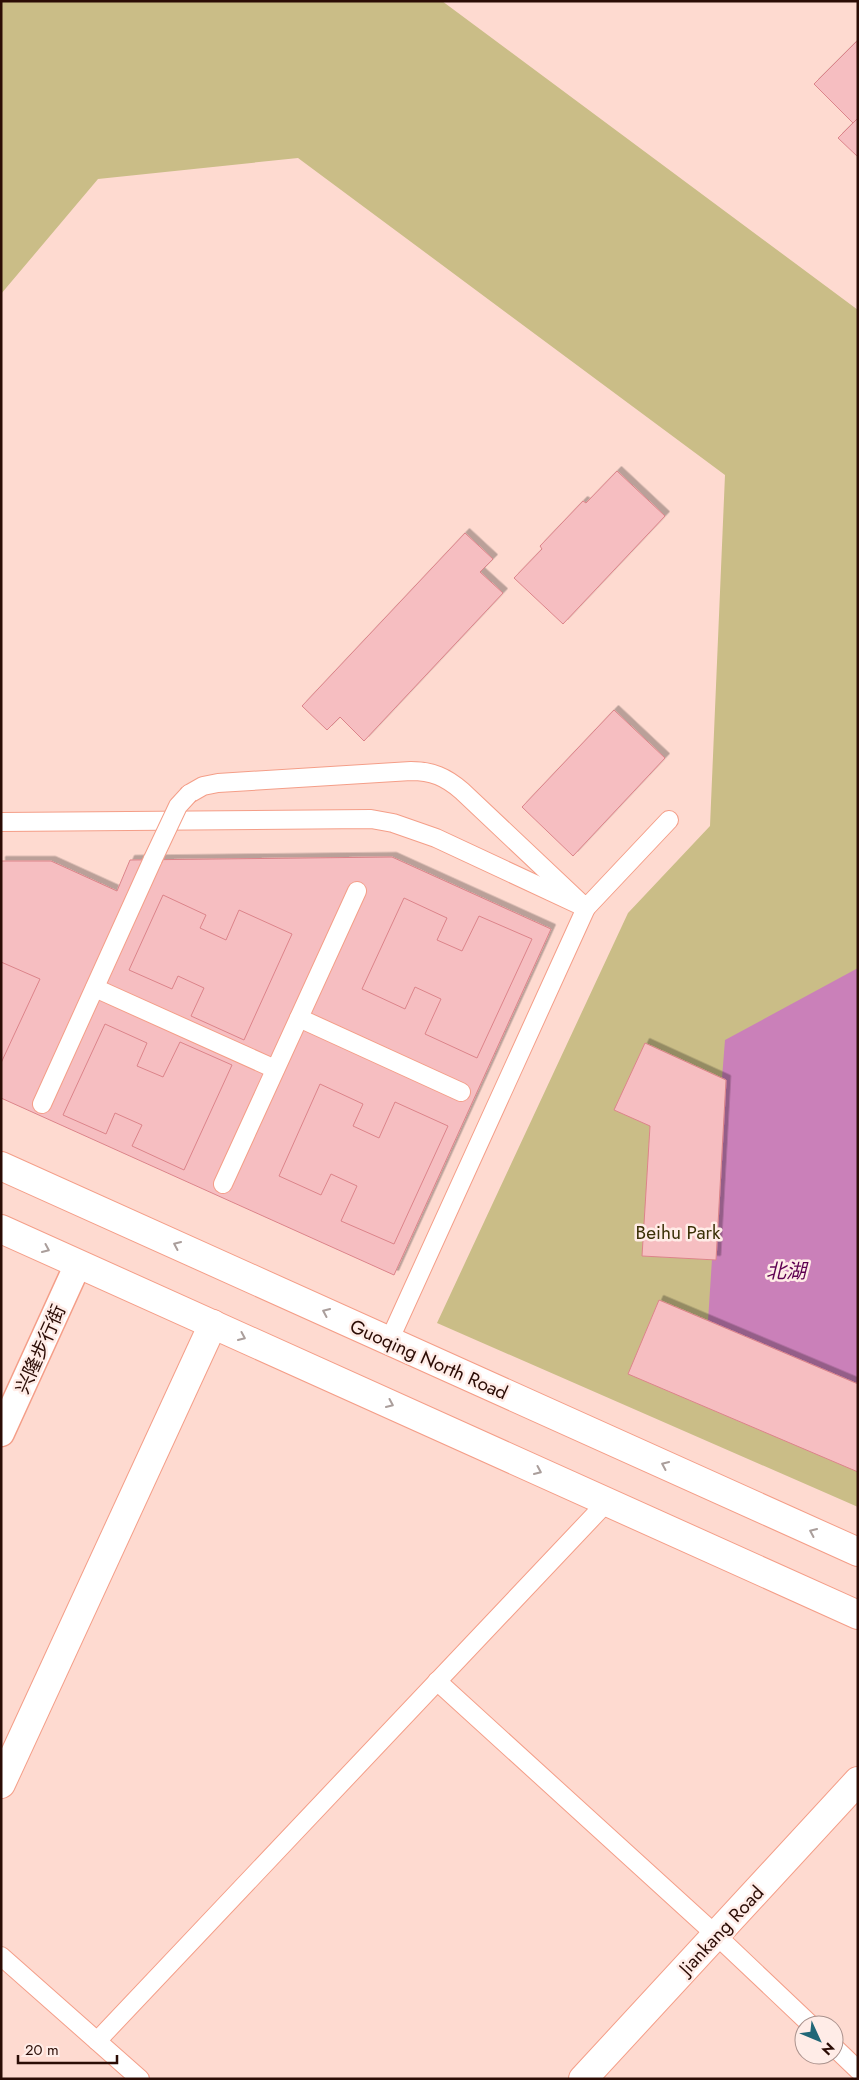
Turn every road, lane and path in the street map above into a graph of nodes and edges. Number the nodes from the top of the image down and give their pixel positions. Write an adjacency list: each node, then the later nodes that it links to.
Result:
1 (669, 820): 4 (lane)
2 (1, 822): 4 (lane)
3 (356, 891): 6 (lane)
4 (586, 908): 5 (lane, bridge); 15 (lane)
5 (94, 988): 7 (lane); 9 (lane)
6 (299, 1018): 7 (lane); 8 (lane)
7 (275, 1069): 11 (lane)
8 (461, 1092)
9 (42, 1104)
10 (1, 1166): 15 (main road, Guoqing North Road, one-way to 10)
11 (223, 1184)
12 (1, 1229): 13 (main road, one-way to 13)
13 (78, 1264): 14 (main road); 16 (street, 兴隆步行街)
14 (213, 1324): 17 (main road, one-way to 17); 22 (main road)
15 (389, 1341): 18 (main road, Guoqing North Road, one-way to 15)
16 (1, 1433)
17 (607, 1502): 19 (main road); 20 (lane)
18 (858, 1552)
19 (858, 1615)
20 (436, 1681): 23 (lane); 26 (lane)
21 (858, 1781): 23 (main road, Jiankang Road)
22 (1, 1784)
23 (716, 1935): 25 (lane); 30 (main road, Jiankang Road)
24 (1, 1956): 26 (lane)
25 (800, 2015)
26 (97, 2041): 29 (lane)
27 (844, 2057): 28 (lane)
28 (858, 2070)
29 (140, 2079)
30 (583, 2079)

